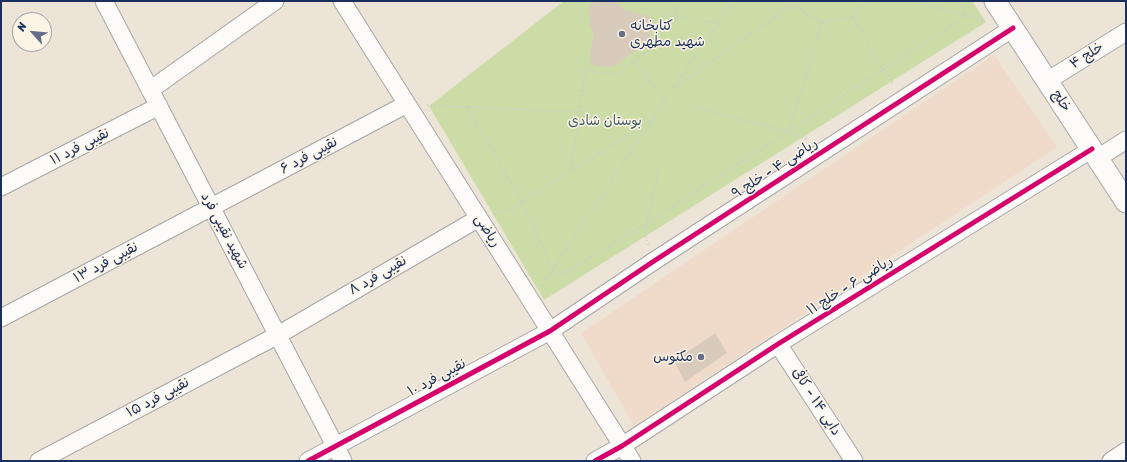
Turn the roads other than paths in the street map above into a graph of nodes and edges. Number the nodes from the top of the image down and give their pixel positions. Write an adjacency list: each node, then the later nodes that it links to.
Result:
1 (104, 1): 8 (street, شهید نقیبی فرد)
2 (275, 1): 8 (street)
3 (342, 1): 9 (street, ریاضی)
4 (995, 1): 5 (street, خلج)
5 (1013, 28): 7 (street, خلج); 18 (street, ریاضی ۴ - خلج ۹)
6 (1126, 32): 7 (street, خلج ۴)
7 (1047, 81): 12 (street, خلج)
8 (150, 90): 10 (street, شهید نقیبی فرد)
9 (407, 104): 15 (street, نقیبی فرد ۶); 16 (street, ریاضی)
10 (159, 106): 13 (street, نقیبی فرد ۱۱); 15 (street, شهید نقیبی فرد)
11 (1126, 140): 12 (street, ریاضی ۶ - خلج ۱۱)
12 (1095, 154): 14 (street, خلج); 20 (street, ریاضی ۶ - خلج ۱۱)
13 (1, 187)
14 (1126, 202)
15 (211, 207): 17 (street, نقیبی فرد ۱۳); 19 (street, شهید نقیبی فرد)
16 (479, 218): 18 (street, ریاضی); 19 (street, نقیبی فرد ۸)
17 (1, 318)
18 (550, 331): 21 (street, ریاضی); 23 (street, نقیبی فرد ۱۰)
19 (278, 335): 23 (street, شهید نقیبی فرد); 24 (street, نقیبی فرد ۱۵)
20 (778, 344): 21 (street, ریاضی ۶ - خلج ۱۱); 28 (street, دایی ۱۴ - کافی)
21 (622, 446): 26 (street, ریاضی ۶ - خلج ۱۱); 27 (street, ریاضی)
22 (1126, 451): 29 (street)
23 (340, 454): 25 (street, نقیبی فرد ۱۰)
24 (39, 461)
25 (308, 461)
26 (595, 461)
27 (632, 461)
28 (854, 461)
29 (1110, 461)

